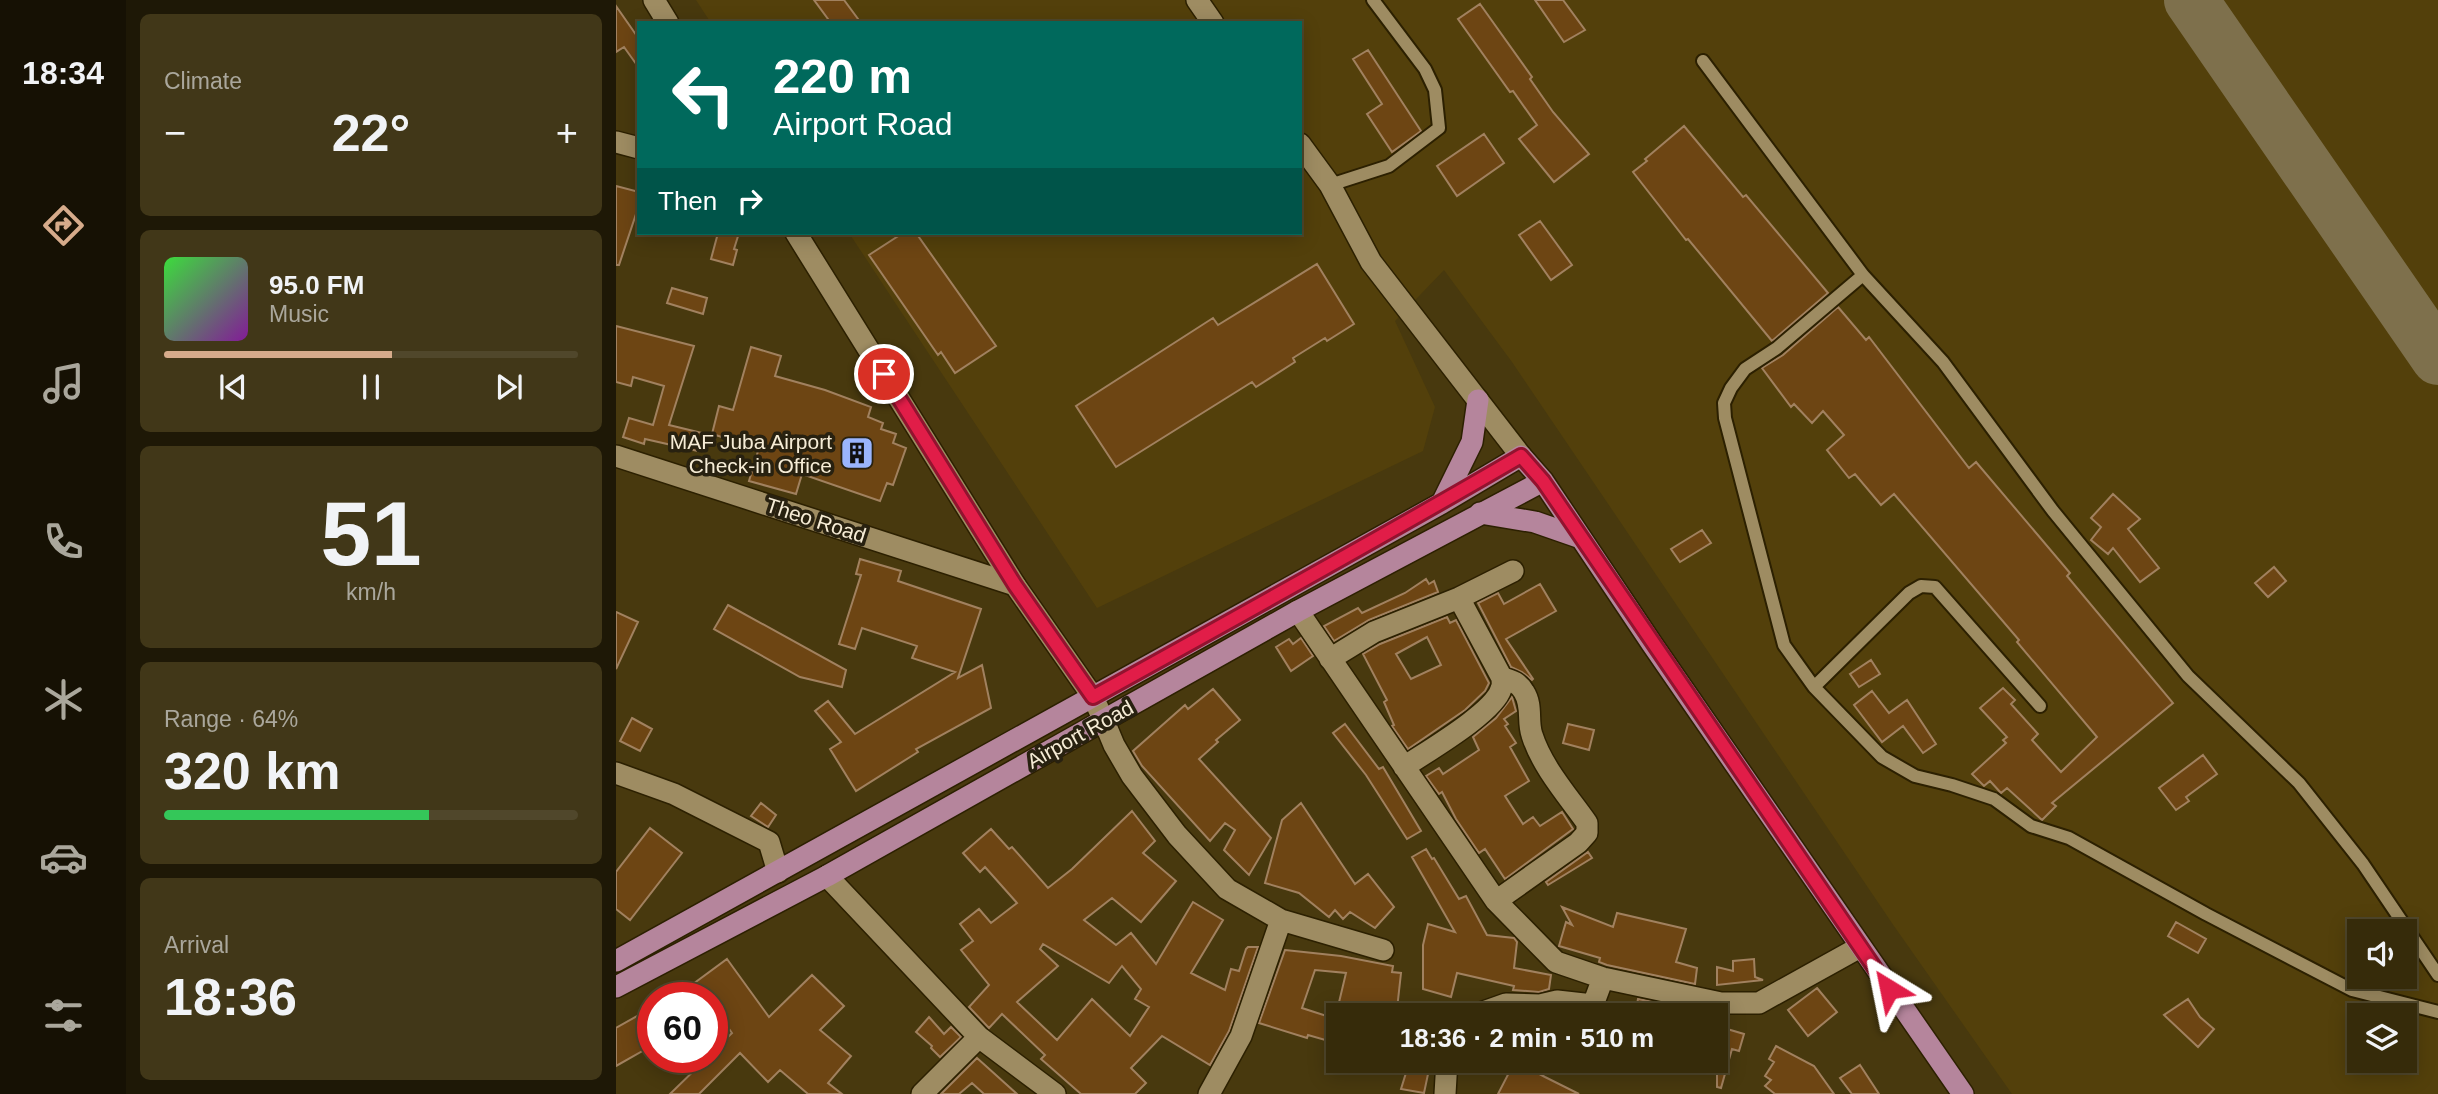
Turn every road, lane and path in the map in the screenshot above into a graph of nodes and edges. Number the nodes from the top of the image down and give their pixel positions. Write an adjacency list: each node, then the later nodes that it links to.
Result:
1 (654, 0): 4 (street)
2 (1197, 0): 5 (street)
3 (1373, 0): 10 (lane)
4 (667, 21)
5 (1212, 21)
6 (1703, 61): 12 (lane)
7 (616, 142): 8 (street)
8 (637, 147)
9 (1302, 147): 10 (street)
10 (1330, 185): 13 (street)
11 (797, 235): 21 (street)
12 (1863, 275): 26 (lane); 39 (lane)
13 (1478, 400): 15 (street); 17 (main road)
14 (616, 456): 21 (street, Theo Road)
15 (1521, 456): 16 (main road); 17 (main road, Airport Road)
16 (1543, 481): 18 (main road, Airport Road); 19 (main road)
17 (1442, 503): 27 (main road, Airport Road)
18 (1480, 513): 19 (main road); 23 (main road, Airport Road)
19 (1581, 538): 36 (main road)
20 (1513, 571): 22 (street)
21 (1015, 585): 27 (street)
22 (1459, 598): 24 (street); 25 (street)
23 (1298, 611): 24 (street); 29 (main road, Airport Road)
24 (1330, 659): 30 (street)
25 (1502, 678): 30 (street); 34 (street)
26 (1814, 687): 28 (lane); 45 (lane)
27 (1093, 697): 29 (street); 32 (main road, Airport Road)
28 (2040, 706)
29 (1104, 721): 33 (main road, Airport Road); 35 (street)
30 (1404, 767): 34 (street)
31 (616, 773): 32 (street)
32 (778, 872): 38 (main road, Airport Road)
33 (827, 876): 41 (main road, Airport Road); 46 (street)
34 (1496, 901): 40 (street)
35 (1281, 920): 37 (street); 50 (street)
36 (1860, 947): 40 (street); 52 (main road)
37 (1383, 950)
38 (616, 961)
39 (2438, 975)
40 (1603, 978): 44 (street)
41 (616, 988)
42 (1548, 1003): 43 (street)
43 (1574, 1003)
44 (1594, 1003)
45 (2438, 1012)
46 (979, 1037): 48 (street); 49 (street)
47 (1446, 1073): 51 (street)
48 (922, 1094)
49 (1055, 1094)
50 (1209, 1094)
51 (1445, 1094)
52 (1963, 1094)

